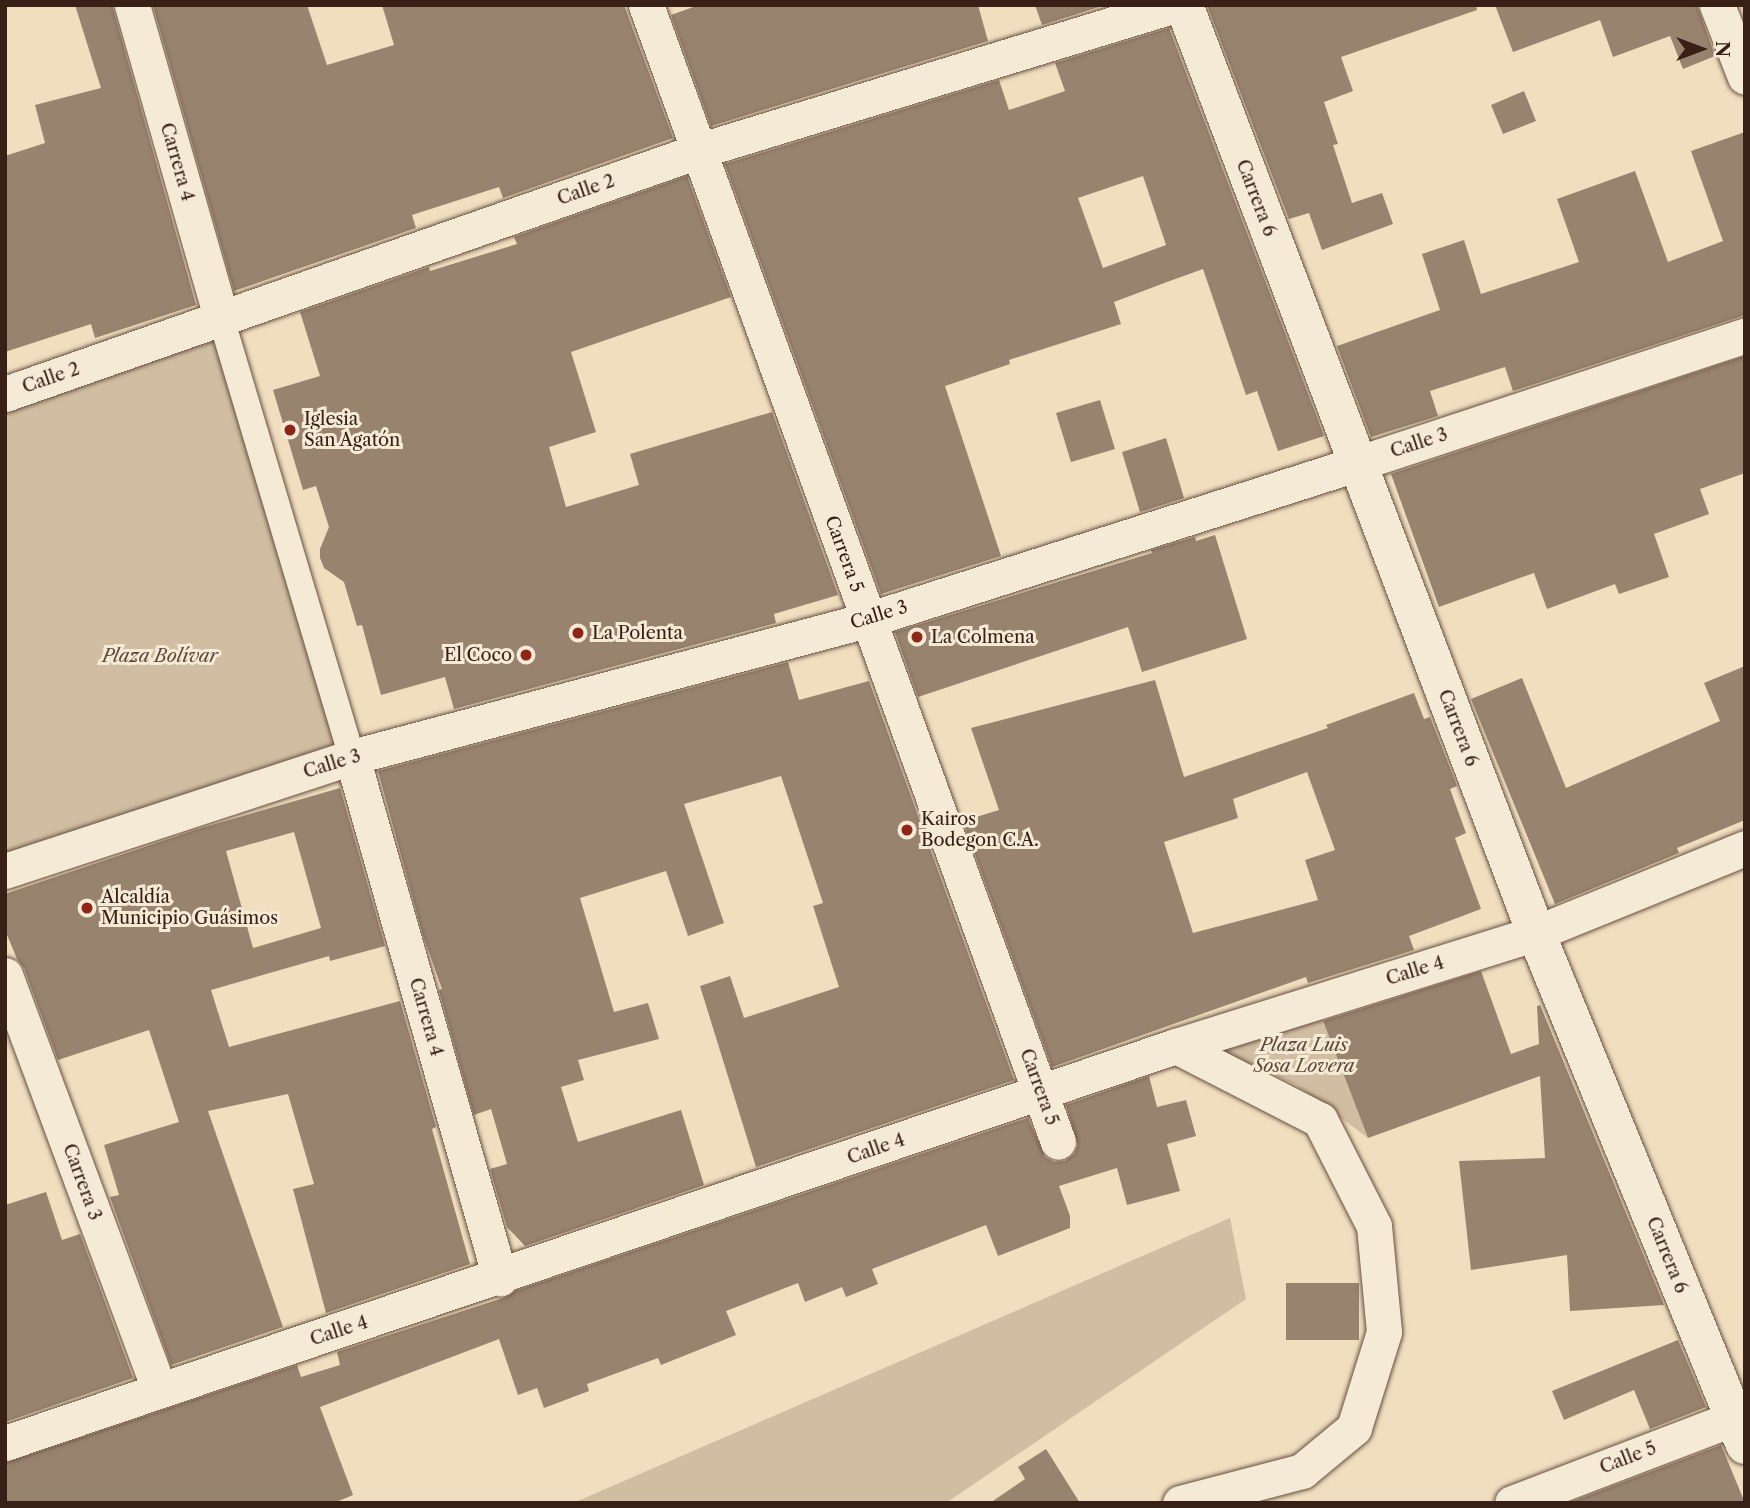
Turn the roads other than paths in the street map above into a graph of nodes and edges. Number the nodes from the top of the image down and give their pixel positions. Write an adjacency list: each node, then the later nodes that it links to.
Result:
1 (132, 5): 8 (street, Carrera 4)
2 (646, 5): 7 (street, Carrera 5)
3 (1174, 5): 7 (street, Calle 2)
4 (1184, 5): 11 (main road, Carrera 6)
5 (1717, 5): 6 (street)
6 (1745, 77)
7 (701, 150): 8 (street, Calle 2); 12 (street, Carrera 5)
8 (221, 318): 10 (street, Calle 2); 13 (street)
9 (1745, 335): 11 (street, Calle 3)
10 (5, 394)
11 (1356, 464): 12 (street, Calle 3); 16 (main road, Carrera 6)
12 (867, 620): 13 (street, Calle 3); 19 (street, Carrera 5)
13 (352, 757): 15 (street, Calle 3); 21 (street, Carrera 4)
14 (1745, 848): 16 (street, Calle 4)
15 (5, 871)
16 (1536, 933): 18 (street, Calle 4); 23 (main road, Carrera 6)
17 (5, 975): 22 (street, Carrera 3)
18 (1176, 1046): 19 (street, Calle 4); 25 (street)
19 (1041, 1093): 20 (street, Carrera 5); 21 (street, Calle 4)
20 (1058, 1142)
21 (500, 1278): 22 (street, Calle 4)
22 (159, 1390): 24 (street, Calle 4)
23 (1741, 1426): 26 (street, Calle 5)
24 (5, 1444)
25 (1186, 1501)
26 (1512, 1503)

